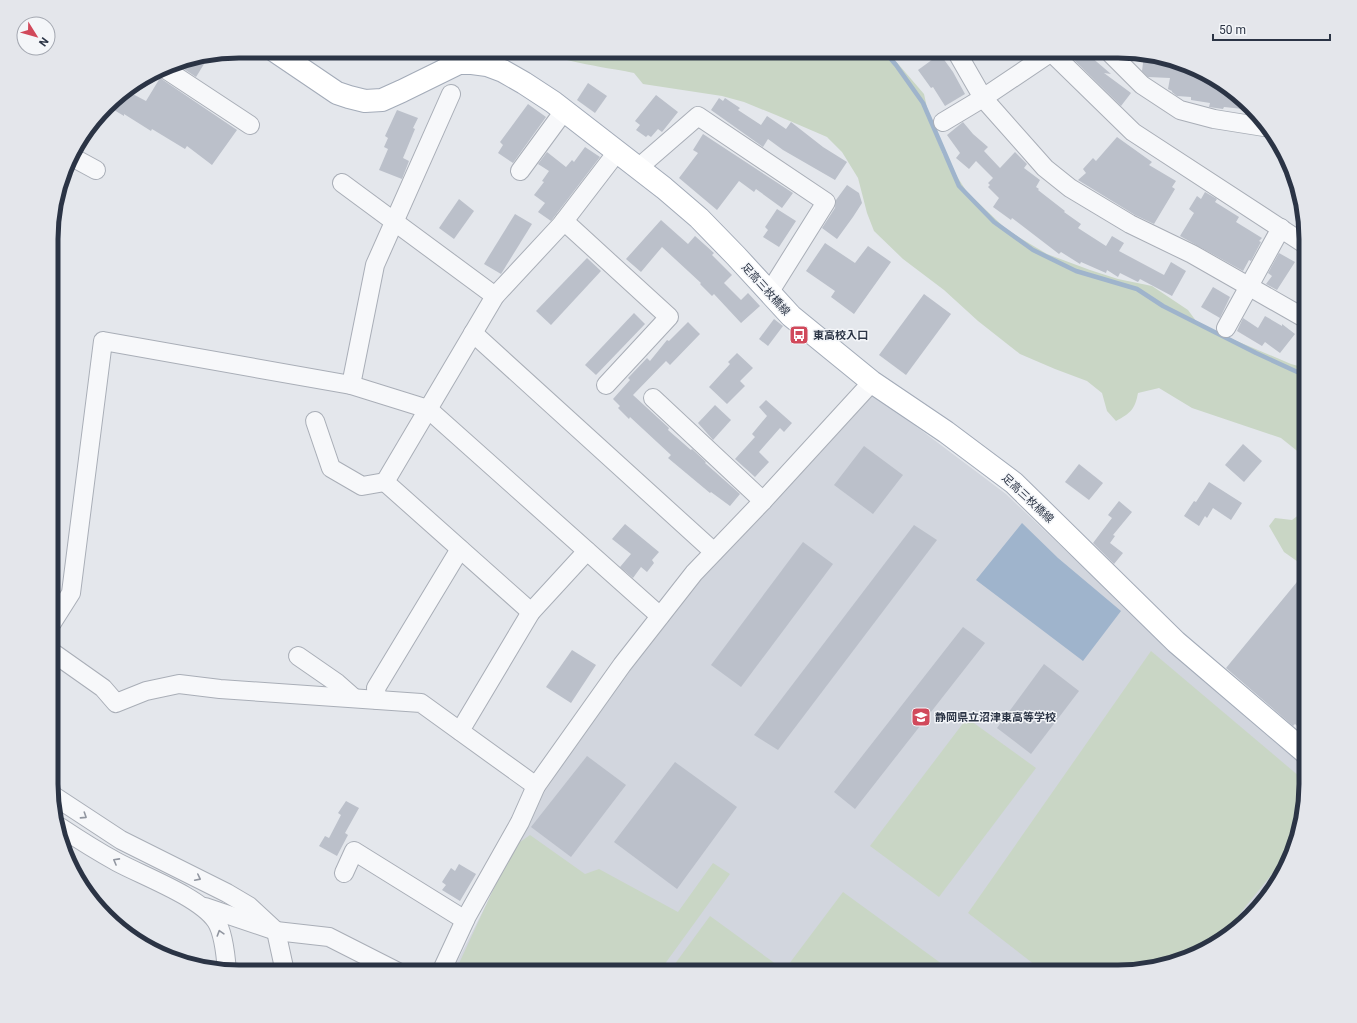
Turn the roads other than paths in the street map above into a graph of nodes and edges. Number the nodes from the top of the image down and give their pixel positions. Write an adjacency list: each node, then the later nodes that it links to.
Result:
1 (286, 58): 9 (main road, 足高三枚橋線)
2 (960, 58): 8 (street)
3 (1041, 58): 8 (street)
4 (1056, 58): 21 (street)
5 (1115, 58): 12 (street)
6 (170, 72): 11 (street)
7 (451, 94): 20 (street)
8 (983, 98): 10 (street); 23 (street)
9 (564, 111): 13 (main road, 足高三枚橋線); 17 (street)
10 (943, 122)
11 (250, 126)
12 (1260, 126)
13 (617, 152): 15 (main road, 足高三枚橋線); 19 (street)
14 (77, 160): 16 (street)
15 (638, 168): 24 (main road, 足高三枚橋線); 24 (street)
16 (96, 170)
17 (520, 171)
18 (342, 182): 20 (street)
19 (564, 221): 25 (street); 31 (street)
20 (394, 223): 25 (street); 30 (street)
21 (1281, 228): 22 (street); 23 (street)
22 (1299, 240)
23 (1249, 287): 26 (street); 27 (street)
24 (769, 293): 29 (main road, 足高三枚橋線)
25 (495, 296): 28 (street)
26 (1299, 315)
27 (1226, 328)
28 (473, 333): 33 (street); 39 (street)
29 (872, 382): 36 (street); 48 (main road, 足高三枚橋線)
30 (351, 385): 33 (street); 41 (street)
31 (606, 385)
32 (653, 398): 36 (street)
33 (428, 409): 35 (street); 38 (street)
34 (315, 421): 35 (street)
35 (385, 482): 37 (street)
36 (764, 501): 39 (street)
37 (460, 549): 40 (street); 46 (street)
38 (588, 551): 40 (street); 42 (street)
39 (714, 552): 42 (street)
40 (532, 612): 47 (street)
41 (58, 614)
42 (660, 616): 49 (street)
43 (58, 656): 45 (street)
44 (298, 656): 45 (street)
45 (354, 698): 46 (street)
46 (377, 700): 47 (street)
47 (460, 731): 49 (street)
48 (1299, 747)
49 (536, 786): 54 (street)
50 (59, 799): 55 (street, one-way to 55)
51 (63, 828): 53 (street, one-way to 51)
52 (344, 873): 54 (street)
53 (200, 906): 55 (street); 56 (street, one-way to 53)
54 (466, 920): 59 (street)
55 (276, 931): 57 (street); 58 (street)
56 (226, 965)
57 (283, 965)
58 (384, 965)
59 (444, 965)

